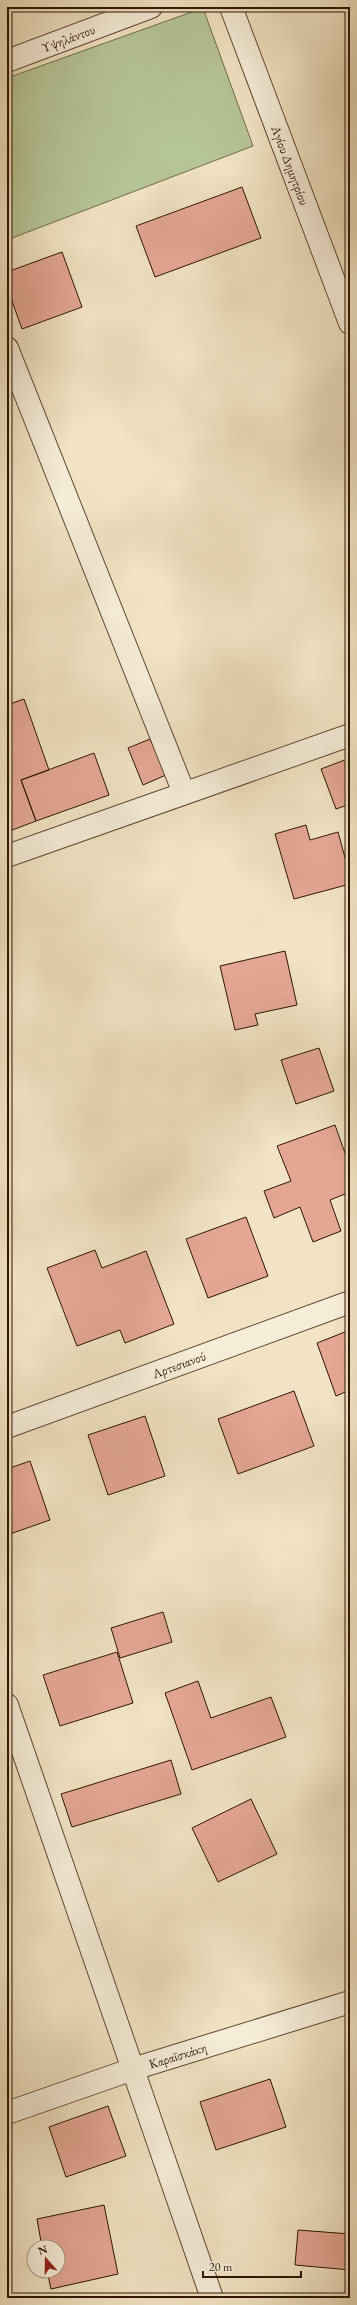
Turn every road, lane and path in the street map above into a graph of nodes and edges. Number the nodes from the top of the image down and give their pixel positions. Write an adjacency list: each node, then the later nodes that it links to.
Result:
1 (150, 7): 3 (street, Υψηλάντου)
2 (231, 7): 4 (street, Αγίου Δημητρίου)
3 (7, 61)
4 (350, 324)
5 (7, 348): 7 (street)
6 (350, 735): 7 (street)
7 (184, 794): 8 (street)
8 (7, 856)
9 (350, 1302): 10 (street, Αρτεσιανού)
10 (7, 1427)
11 (7, 1705): 13 (street)
12 (350, 2002): 13 (street, Καραϊσκάκη)
13 (133, 2069): 14 (street, Καραϊσκάκη); 15 (street)
14 (7, 2113)
15 (212, 2298)

